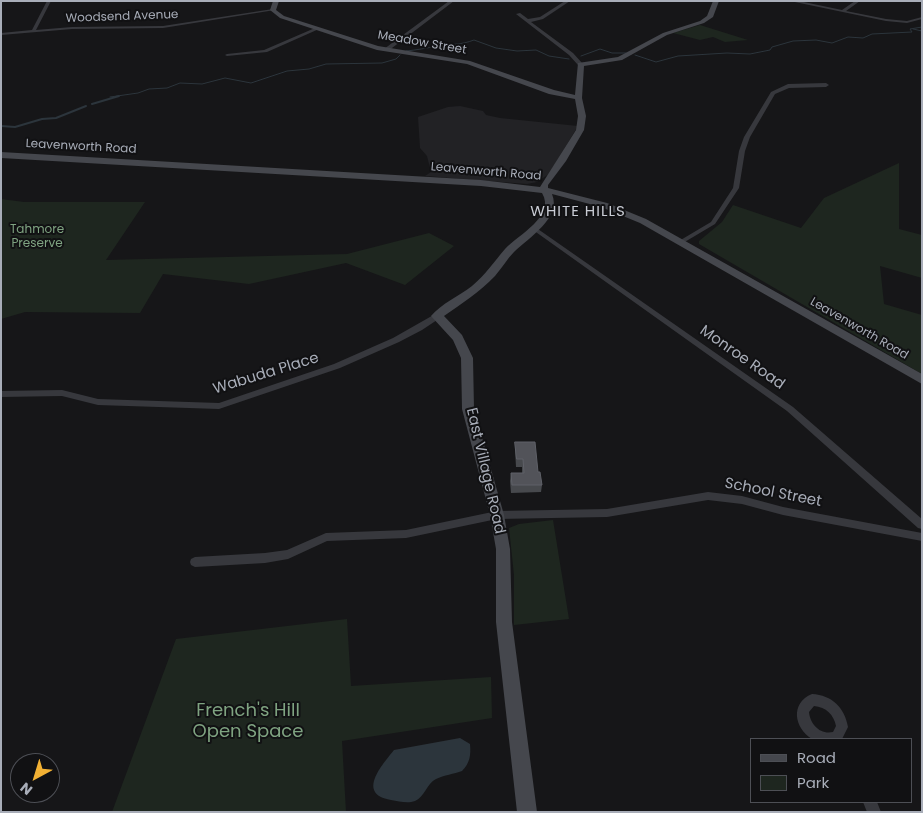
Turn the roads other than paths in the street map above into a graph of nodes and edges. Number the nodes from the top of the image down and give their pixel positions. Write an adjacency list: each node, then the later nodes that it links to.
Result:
1 (49, 1): 14 (street)
2 (276, 1): 8 (main road)
3 (452, 1): 16 (street)
4 (568, 1): 12 (street)
5 (716, 1): 18 (main road)
6 (792, 1): 9 (street)
7 (858, 1): 9 (street)
8 (274, 10): 13 (main road, Meadow Street); 14 (street, Woodsend Avenue)
9 (843, 11): 11 (street)
10 (518, 14): 12 (street)
11 (922, 18)
12 (527, 22): 18 (street)
13 (317, 29): 16 (main road, Meadow Street); 17 (street)
14 (34, 30): 15 (street, Woodsend Avenue)
15 (1, 34)
16 (386, 50): 20 (main road, Meadow Street)
17 (227, 55)
18 (580, 64): 20 (main road)
19 (826, 85): 24 (street)
20 (578, 98): 22 (main road)
21 (1, 155): 22 (main road, Leavenworth Road)
22 (544, 189): 23 (main road); 24 (main road, Leavenworth Road)
23 (536, 228): 25 (main road); 29 (street, Monroe Road)
24 (681, 242): 26 (main road, Leavenworth Road)
25 (437, 316): 27 (street, Wabuda Place); 28 (main road, East Village Road)
26 (922, 380)
27 (1, 394)
28 (498, 515): 30 (street, School Street); 31 (street); 32 (main road, East Village Road)
29 (922, 525)
30 (922, 537)
31 (195, 562)
32 (527, 812)

